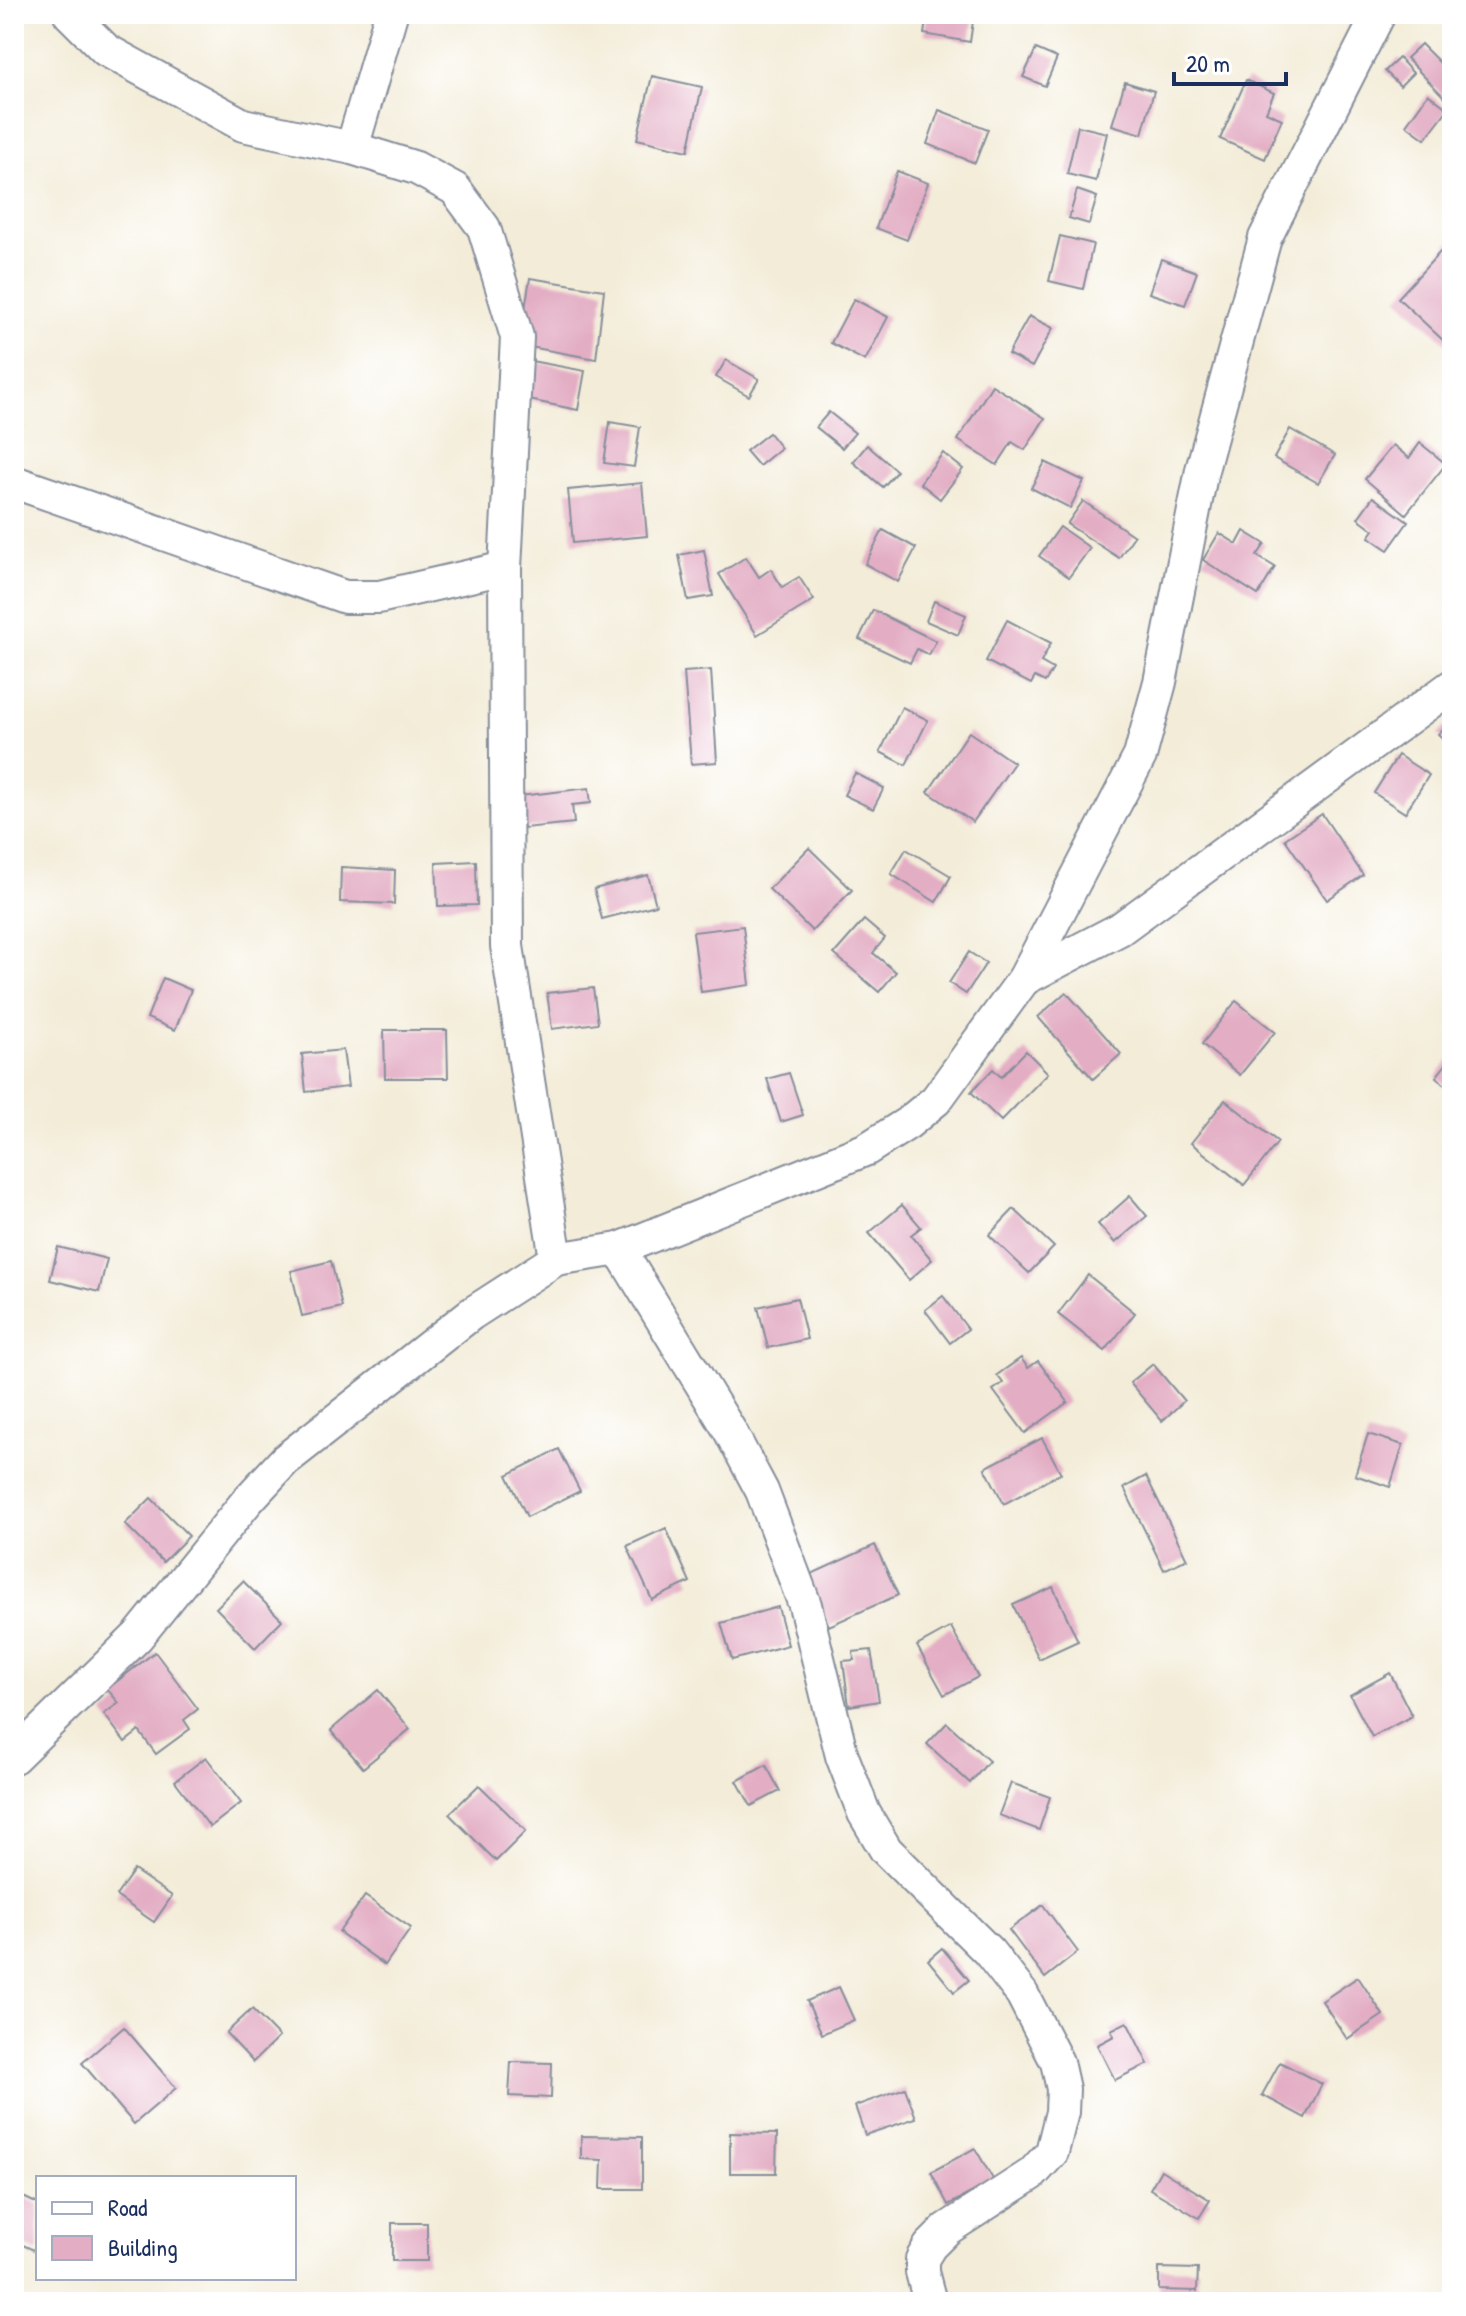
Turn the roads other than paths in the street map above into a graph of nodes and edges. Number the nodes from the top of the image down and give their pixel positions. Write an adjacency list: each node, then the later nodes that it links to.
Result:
1 (70, 14): 4 (street)
2 (391, 14): 4 (street)
3 (1379, 14): 8 (street)
4 (352, 148): 6 (street)
5 (14, 482): 6 (street)
6 (505, 568): 10 (street)
7 (1452, 686): 8 (street)
8 (1024, 979): 9 (street)
9 (619, 1249): 10 (street); 12 (street)
10 (556, 1259): 11 (street)
11 (14, 1757)
12 (930, 2302)

